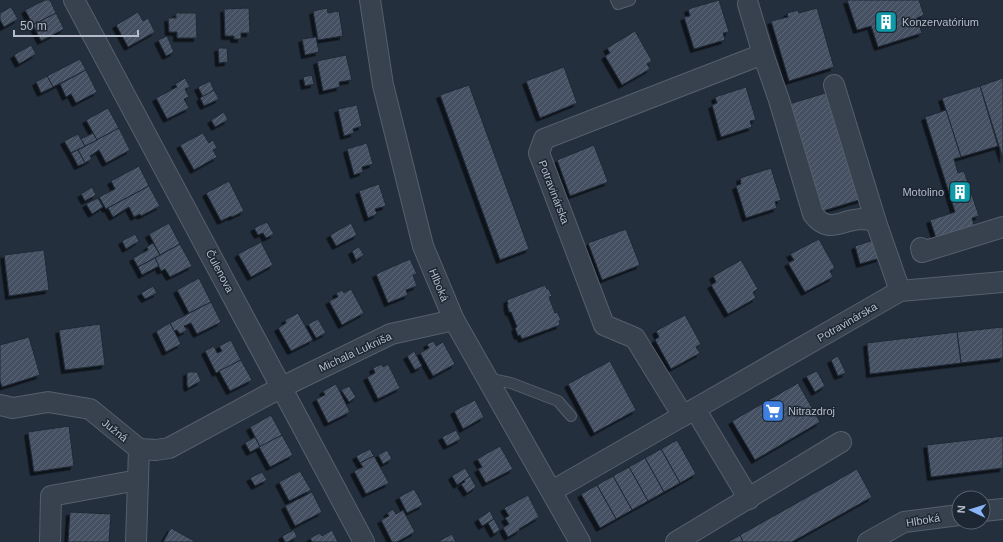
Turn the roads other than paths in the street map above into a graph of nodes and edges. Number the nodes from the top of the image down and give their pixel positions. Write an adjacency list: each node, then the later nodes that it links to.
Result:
1 (74, 0): 15 (street, Čulenova)
2 (370, 0): 13 (street, Hlboká)
3 (616, 0): 4 (lane)
4 (630, 0)
5 (748, 4): 6 (street)
6 (763, 54): 8 (street); 17 (street, Potravinárska)
7 (834, 86): 8 (street)
8 (876, 222): 12 (street)
9 (1003, 227): 10 (street)
10 (921, 248)
11 (1003, 282): 12 (street, Potravinárska)
12 (900, 292): 17 (street, Potravinárska)
13 (454, 320): 14 (street, Hlboká); 15 (street, Michala Lukniša)
14 (486, 378): 18 (lane); 22 (street, Hlboká)
15 (282, 386): 20 (street, Michala Lukniša); 29 (street, Čulenova)
16 (0, 405): 20 (street, Južná)
17 (689, 413): 22 (street, Potravinárska); 23 (street)
18 (571, 416)
19 (841, 442): 23 (street)
20 (139, 449): 21 (street, Južná)
21 (138, 480): 27 (street); 28 (street, Južná)
22 (552, 491): 30 (street, Hlboká)
23 (749, 499): 31 (street)
24 (1003, 509): 25 (street)
25 (991, 510)
26 (951, 516): 32 (street, Hlboká)
27 (50, 542)
28 (136, 542)
29 (364, 542)
30 (580, 542)
31 (676, 542)
32 (868, 542)

